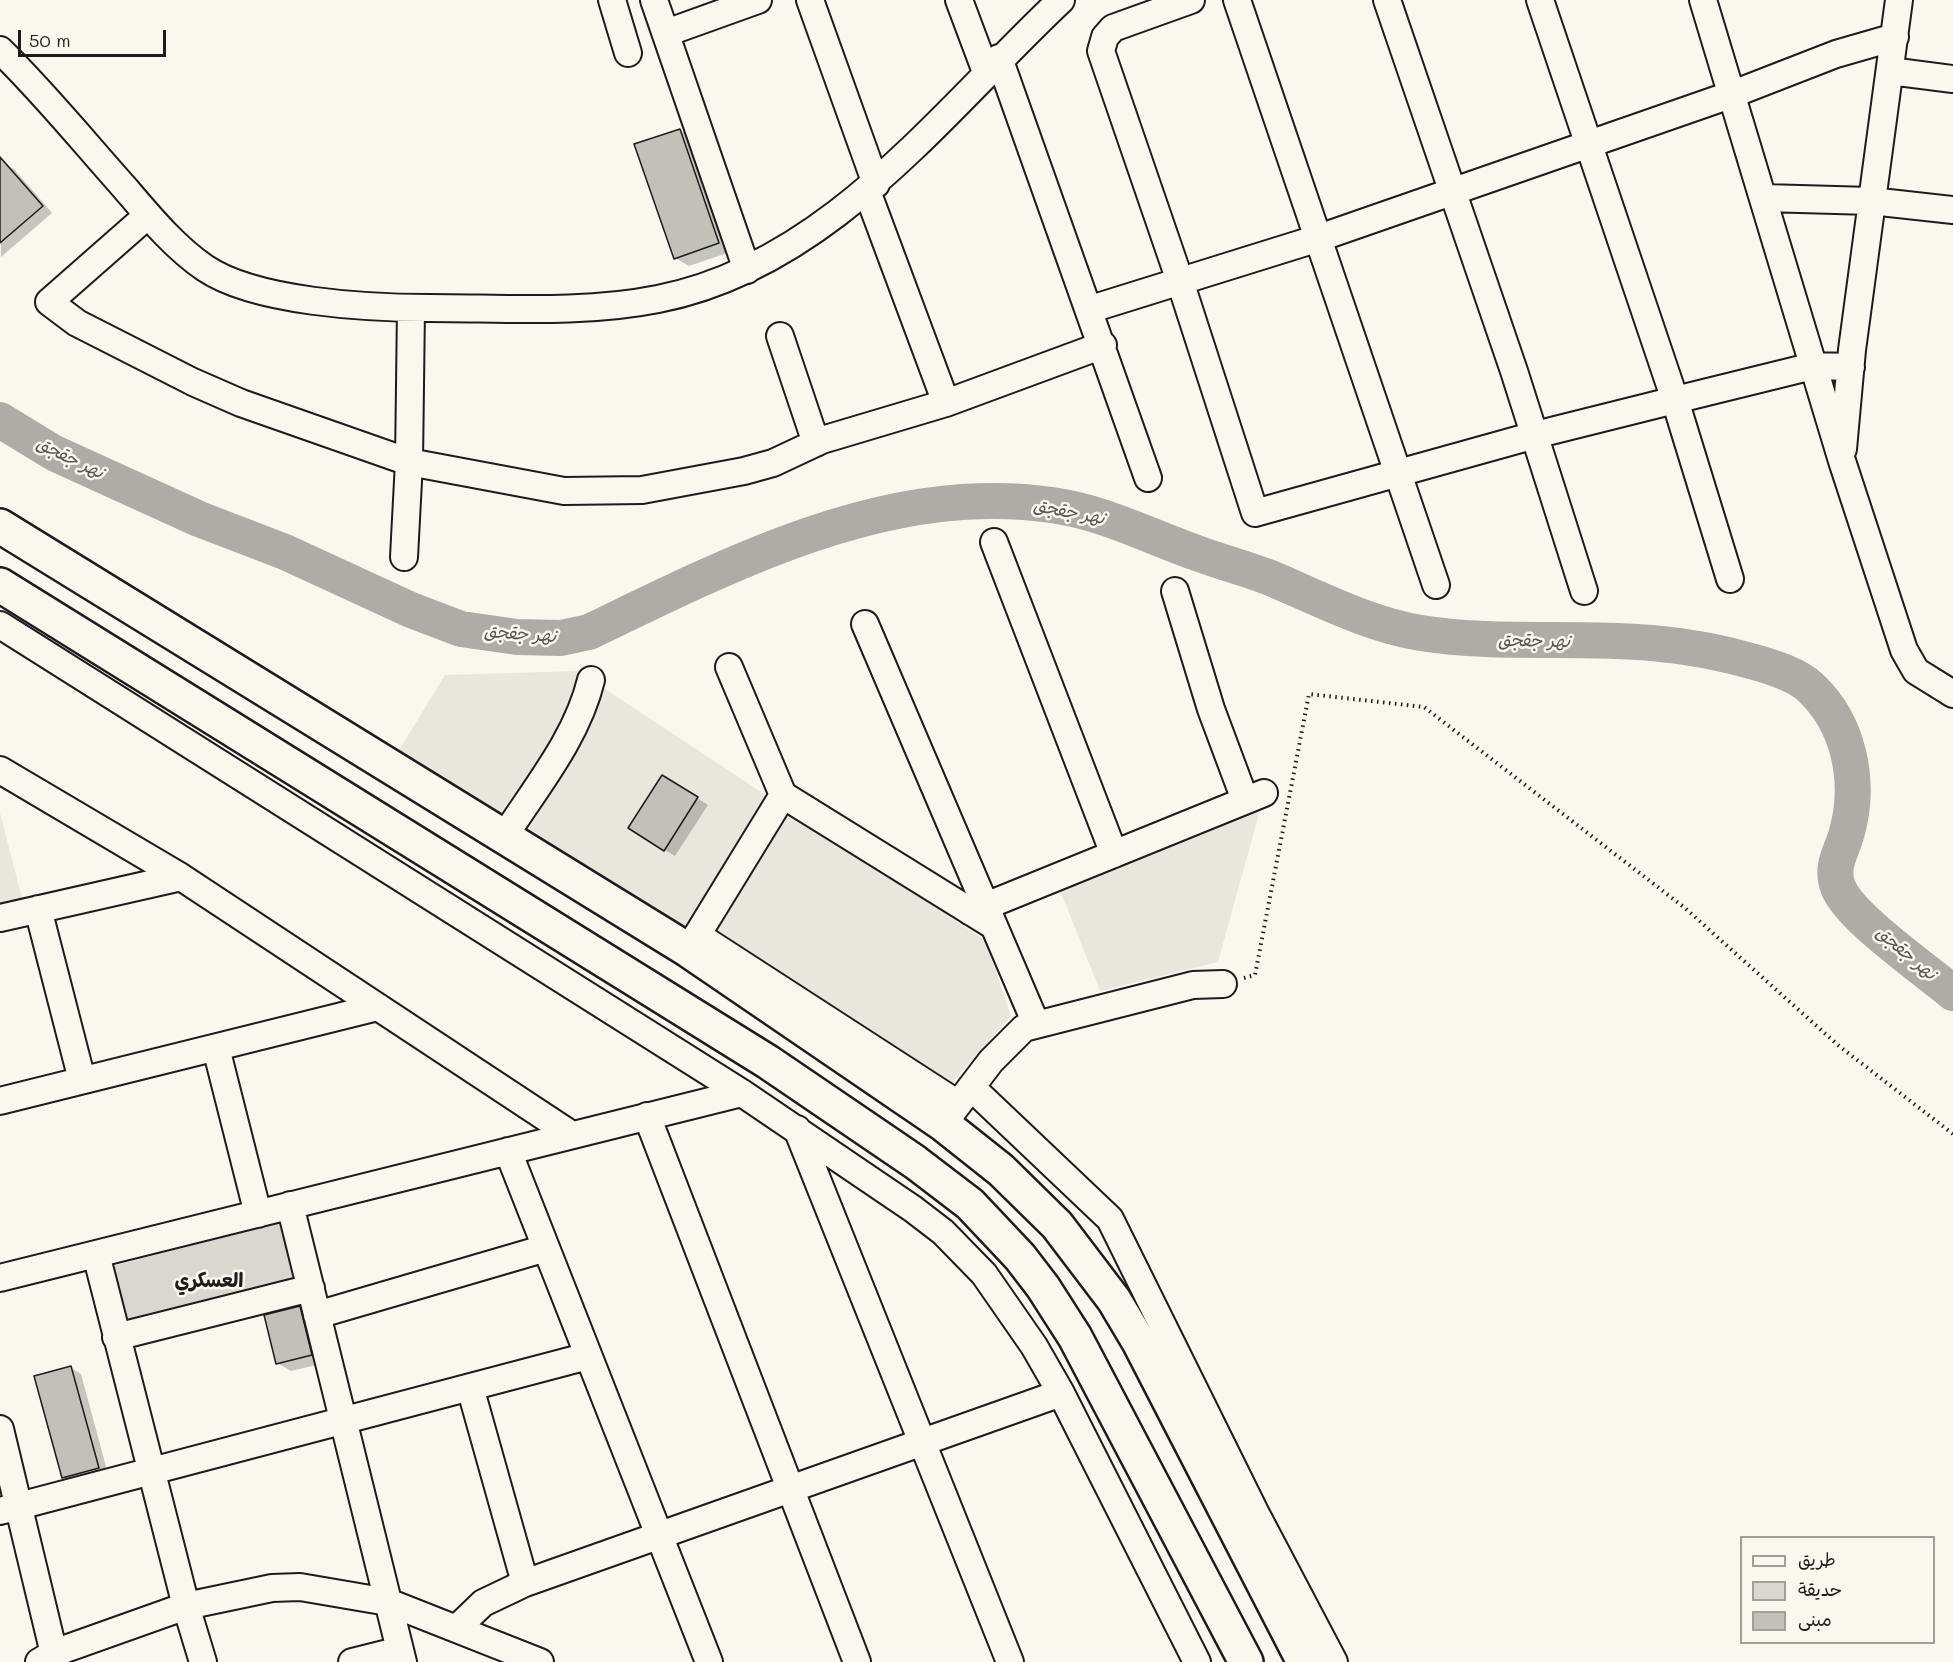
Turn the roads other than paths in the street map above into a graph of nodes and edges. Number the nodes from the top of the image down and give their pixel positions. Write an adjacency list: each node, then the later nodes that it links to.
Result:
1 (612, 0): 16 (street)
2 (654, 0): 13 (street)
3 (758, 0): 13 (street)
4 (810, 0): 22 (street)
5 (959, 0): 17 (street)
6 (1060, 0): 17 (street)
7 (1191, 0): 30 (street)
8 (1237, 0): 28 (street)
9 (1387, 0): 23 (street)
10 (1540, 0): 21 (street)
11 (1703, 0): 20 (street)
12 (1899, 0): 14 (street)
13 (666, 33): 29 (street)
14 (1895, 37): 18 (street); 20 (street)
15 (0, 50): 27 (street)
16 (628, 53)
17 (993, 65): 22 (street); 32 (street)
18 (1890, 71): 19 (street); 25 (street)
19 (1953, 79)
20 (1733, 94): 21 (street); 24 (street)
21 (1589, 144): 23 (street); 37 (street)
22 (872, 187): 29 (street); 38 (street)
23 (1453, 192): 28 (street); 39 (street)
24 (1764, 198): 25 (street); 35 (street)
25 (1871, 201): 26 (street); 36 (street)
26 (1953, 210)
27 (148, 215): 31 (street); 42 (street)
28 (1319, 237): 30 (street); 43 (street)
29 (747, 270): 31 (street)
30 (1180, 281): 32 (street); 43 (street)
31 (411, 308): 42 (street)
32 (1091, 309): 34 (street)
33 (780, 336): 40 (street)
34 (1103, 345): 38 (street); 44 (street)
35 (1813, 366): 36 (street); 37 (street); 41 (street)
36 (1851, 367): 41 (street)
37 (1675, 400): 39 (street); 48 (street)
38 (946, 403): 40 (street)
39 (1535, 435): 43 (street); 52 (street)
40 (816, 443): 42 (street)
41 (1842, 461): 57 (street)
42 (409, 462): 47 (street)
43 (1399, 473): 50 (street)
44 (1148, 477)
45 (0, 526): 60 (highway)
46 (994, 542): 61 (street)
47 (404, 557)
48 (1731, 579)
49 (0, 585): 110 (highway)
50 (1436, 585)
51 (1175, 591): 61 (street)
52 (1584, 591)
53 (865, 624): 64 (street)
54 (0, 626): 72 (street)
55 (729, 667): 59 (street)
56 (591, 680): 60 (street)
57 (1953, 694)
58 (0, 770): 62 (street)
59 (783, 795): 64 (street); 66 (street)
60 (504, 837): 66 (highway)
61 (1114, 854): 64 (street)
62 (182, 876): 63 (street); 68 (street)
63 (38, 909): 65 (street); 71 (street)
64 (983, 915): 69 (street)
65 (0, 918)
66 (692, 943): 74 (highway)
67 (1223, 984): 69 (street)
68 (378, 1007): 70 (street); 77 (street)
69 (1036, 1024): 74 (street)
70 (216, 1048): 71 (street); 80 (street)
71 (82, 1080): 73 (street)
72 (742, 1093): 75 (street); 76 (street)
73 (0, 1101)
74 (958, 1105): 111 (highway); 112 (street)
75 (647, 1116): 77 (street); 94 (street)
76 (797, 1129): 89 (street); 92 (street)
77 (572, 1135): 78 (street)
78 (508, 1151): 79 (street); 81 (street)
79 (290, 1205): 80 (street); 84 (street)
80 (258, 1214): 82 (street)
81 (546, 1248): 85 (street); 87 (street)
82 (96, 1254): 83 (street); 86 (street)
83 (0, 1278)
84 (311, 1288): 85 (street); 86 (street)
85 (317, 1315): 90 (street)
86 (116, 1337): 93 (street)
87 (588, 1356): 88 (street); 96 (street)
88 (470, 1387): 90 (street); 97 (street)
89 (1061, 1393): 92 (street); 109 (street)
90 (343, 1420): 93 (street); 98 (street)
91 (0, 1429): 95 (street)
92 (921, 1442): 94 (street); 108 (street)
93 (151, 1471): 95 (street); 99 (street)
94 (791, 1489): 96 (street); 107 (street)
95 (9, 1509): 102 (street)
96 (660, 1534): 97 (street); 106 (street)
97 (525, 1583): 100 (street)
98 (388, 1602): 99 (street); 100 (street); 101 (street)
99 (186, 1606): 102 (street); 103 (street)
100 (457, 1628): 105 (street)
101 (401, 1656): 104 (street)
102 (49, 1659)
103 (203, 1662)
104 (352, 1662)
105 (540, 1662)
106 (709, 1662)
107 (857, 1662)
108 (1010, 1662)
109 (1197, 1662)
110 (1246, 1662)
111 (1304, 1662)
112 (1334, 1662)

